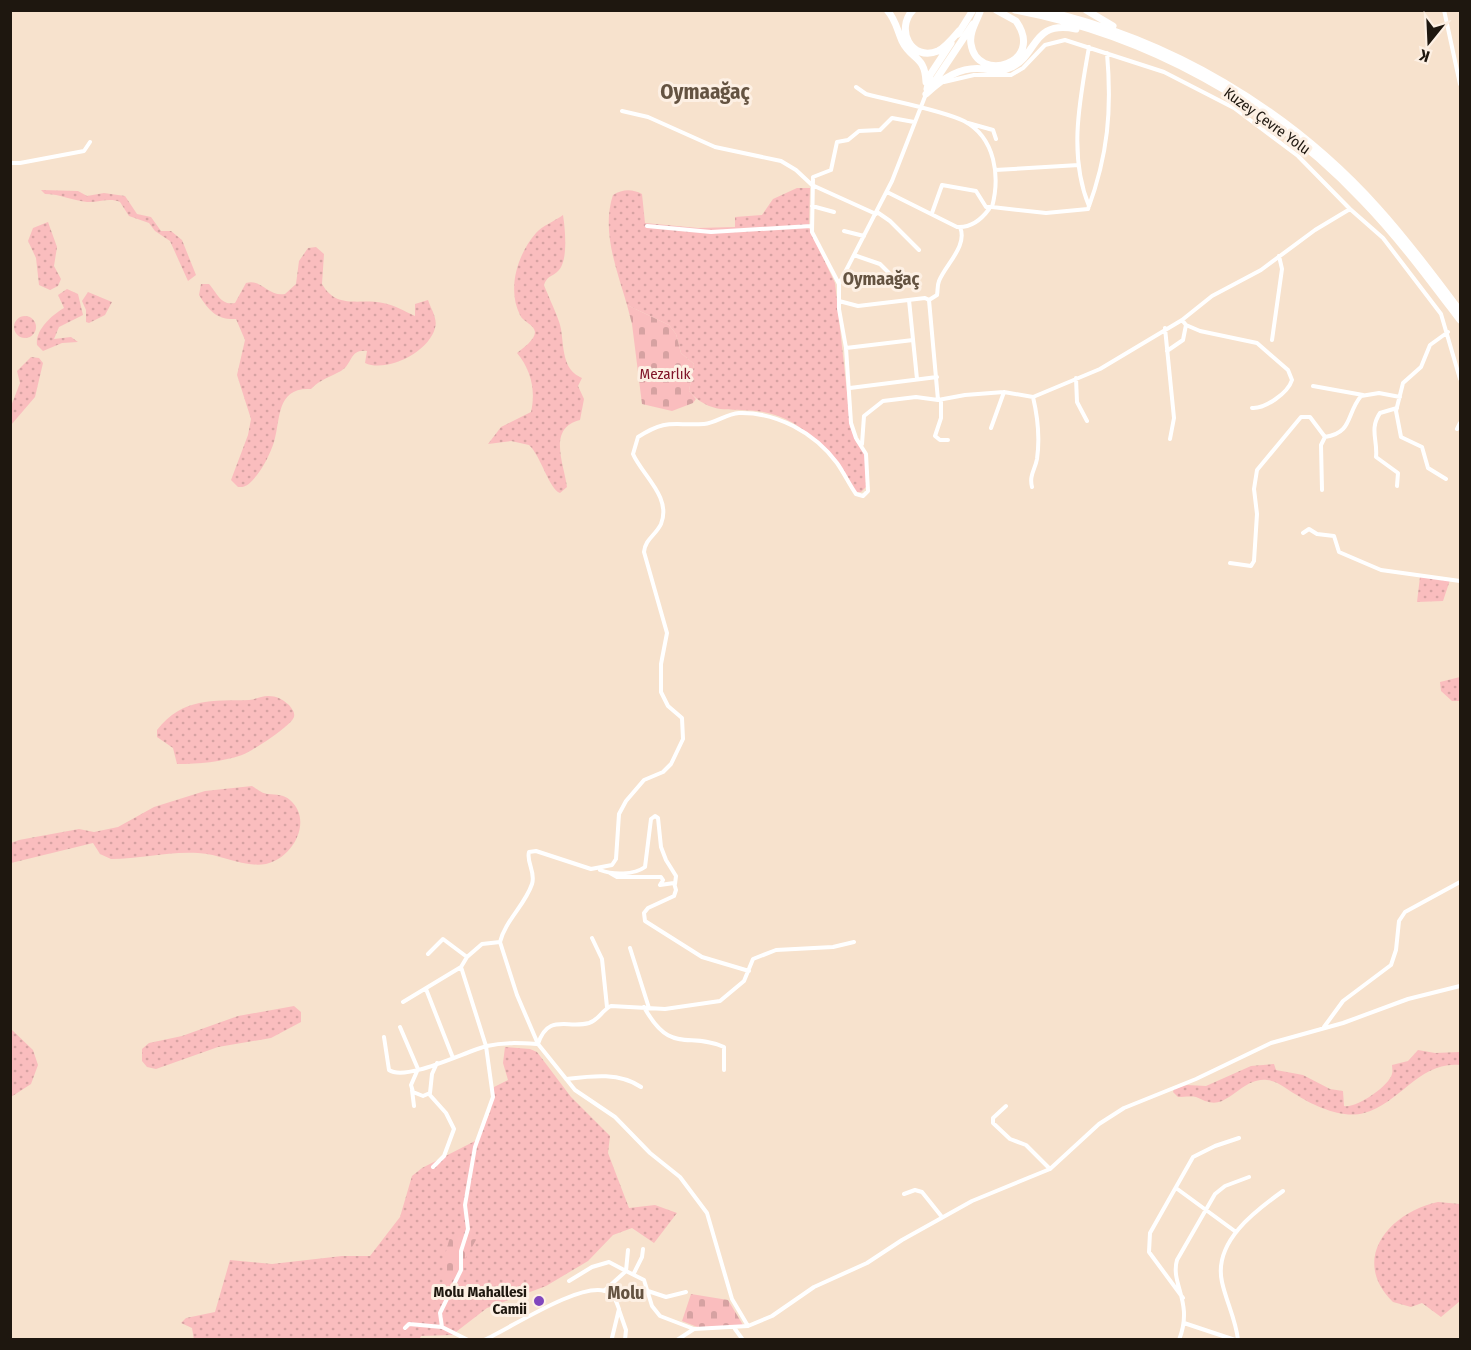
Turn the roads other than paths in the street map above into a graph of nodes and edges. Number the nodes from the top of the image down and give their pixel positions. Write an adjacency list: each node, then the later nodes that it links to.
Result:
1 (887, 10): 17 (highway)
2 (913, 10): 9 (highway)
3 (996, 10): 8 (highway)
4 (1015, 10): 11 (highway, Kuzey Çevre Yolu)
5 (1041, 10): 13 (highway, Kuzey Çevre Yolu)
6 (1086, 10): 13 (highway)
7 (1444, 10): 15 (street)
8 (978, 11): 9 (highway); 17 (highway)
9 (959, 32): 17 (highway)
10 (1089, 47): 12 (street); 14 (street); 25 (street)
11 (1148, 51): 14 (highway); 51 (highway, Kuzey Çevre Yolu)
12 (1107, 53): 30 (street); 32 (street)
13 (1188, 63): 49 (highway, Kuzey Çevre Yolu)
14 (938, 83): 17 (highway)
15 (1461, 84)
16 (856, 87): 18 (street)
17 (926, 94): 18 (street)
18 (920, 108): 20 (street); 21 (street)
19 (622, 111): 27 (street)
20 (964, 121): 22 (street); 26 (street)
21 (914, 122): 27 (street); 28 (street)
22 (996, 138)
23 (90, 142): 24 (street)
24 (10, 163)
25 (1079, 165): 26 (street); 30 (street)
26 (995, 170): 31 (street)
27 (812, 185): 29 (street); 34 (street)
28 (888, 192): 34 (street); 35 (street)
29 (812, 206): 33 (street); 37 (street)
30 (1089, 206): 31 (street)
31 (990, 208): 35 (street); 38 (street)
32 (1350, 209): 43 (street); 54 (street)
33 (834, 212)
34 (876, 213): 40 (street); 41 (street)
35 (932, 213): 38 (street)
36 (647, 226): 37 (street)
37 (811, 226): 45 (street)
38 (960, 227): 47 (street)
39 (844, 231): 40 (street)
40 (864, 236): 42 (street)
41 (919, 250)
42 (854, 255): 44 (street); 45 (street)
43 (1279, 256): 50 (street); 56 (street)
44 (889, 273)
45 (839, 284): 48 (street)
46 (909, 300): 47 (street); 48 (street); 55 (street)
47 (929, 300): 59 (street)
48 (839, 301): 57 (street)
49 (1461, 311)
50 (1182, 320): 52 (street); 53 (street)
51 (1461, 320)
52 (1186, 325): 58 (street); 70 (street)
53 (1165, 328): 58 (street); 60 (street)
54 (1448, 332): 62 (street); 68 (street)
55 (913, 340): 57 (street); 61 (street)
56 (1272, 340)
57 (846, 348): 64 (street)
58 (1167, 351): 77 (street)
59 (937, 377): 61 (street); 69 (street)
60 (1076, 378): 67 (street); 72 (street)
61 (917, 379): 64 (street)
62 (1461, 379)
63 (1313, 386): 66 (street)
64 (850, 388): 79 (street)
65 (1004, 392): 67 (street); 69 (street); 74 (street)
66 (1364, 395): 68 (street); 76 (street)
67 (1033, 397): 82 (street)
68 (1400, 397): 71 (street)
69 (939, 400): 78 (street); 79 (street)
70 (1252, 408)
71 (1397, 408): 80 (street); 81 (street)
72 (1087, 421)
73 (1461, 423): 75 (street)
74 (991, 428)
75 (1457, 429)
76 (1325, 437): 83 (street); 85 (street)
77 (1170, 439)
78 (948, 440)
79 (862, 448): 87 (street)
80 (1446, 479)
81 (1397, 486)
82 (1032, 487)
83 (1322, 490)
84 (1303, 533): 86 (street)
85 (1230, 563)
86 (1461, 581)
87 (600, 869): 88 (street); 92 (street)
88 (610, 873): 90 (street); 90 (street)
89 (1461, 882): 105 (street)
90 (675, 885): 98 (street)
91 (592, 938): 102 (street)
92 (500, 942): 96 (street); 107 (street)
93 (854, 942): 98 (street)
94 (630, 948): 103 (street)
95 (428, 954): 96 (street)
96 (467, 957): 97 (street)
97 (461, 967): 100 (street); 108 (street)
98 (749, 971): 103 (street)
99 (1461, 986): 105 (street)
100 (426, 989): 101 (street); 109 (street)
101 (403, 1002)
102 (607, 1007): 103 (street); 107 (street)
103 (646, 1007): 112 (street)
104 (400, 1027): 111 (street)
105 (1324, 1028): 121 (street)
106 (384, 1037): 111 (street)
107 (538, 1044): 108 (street); 113 (street)
108 (486, 1046): 109 (street); 141 (street)
109 (453, 1058): 110 (street)
110 (437, 1064): 111 (street); 116 (street)
111 (418, 1069): 115 (street)
112 (724, 1070)
113 (566, 1080): 114 (street); 140 (street)
114 (641, 1087)
115 (412, 1090): 116 (street); 117 (street)
116 (429, 1094): 120 (street)
117 (414, 1106)
118 (1006, 1106): 121 (street)
119 (1239, 1138): 123 (street)
120 (433, 1167)
121 (1050, 1169): 127 (street)
122 (1249, 1177): 126 (street)
123 (1176, 1188): 126 (street); 137 (street)
124 (1283, 1191): 128 (street)
125 (904, 1194): 127 (street)
126 (1205, 1210): 128 (street); 137 (street)
127 (942, 1217): 140 (street)
128 (1236, 1232): 153 (street)
129 (643, 1249): 132 (street)
130 (628, 1250): 131 (street)
131 (626, 1271): 132 (street); 133 (street); 134 (street)
132 (634, 1273): 135 (street)
133 (569, 1281)
134 (604, 1291): 138 (street); 148 (street)
135 (648, 1291): 136 (street); 143 (street)
136 (687, 1292)
137 (1183, 1298): 139 (street)
138 (619, 1309): 146 (street); 149 (street)
139 (1184, 1323): 145 (street); 152 (street)
140 (748, 1326): 144 (street)
141 (442, 1327): 142 (street); 147 (street)
142 (405, 1328)
143 (694, 1329): 144 (street); 150 (street)
144 (735, 1329): 151 (street)
145 (1220, 1337): 153 (street)
146 (612, 1338)
147 (468, 1340)
148 (484, 1340)
149 (625, 1340)
150 (677, 1340)
151 (743, 1340)
152 (1179, 1340)
153 (1236, 1340)

